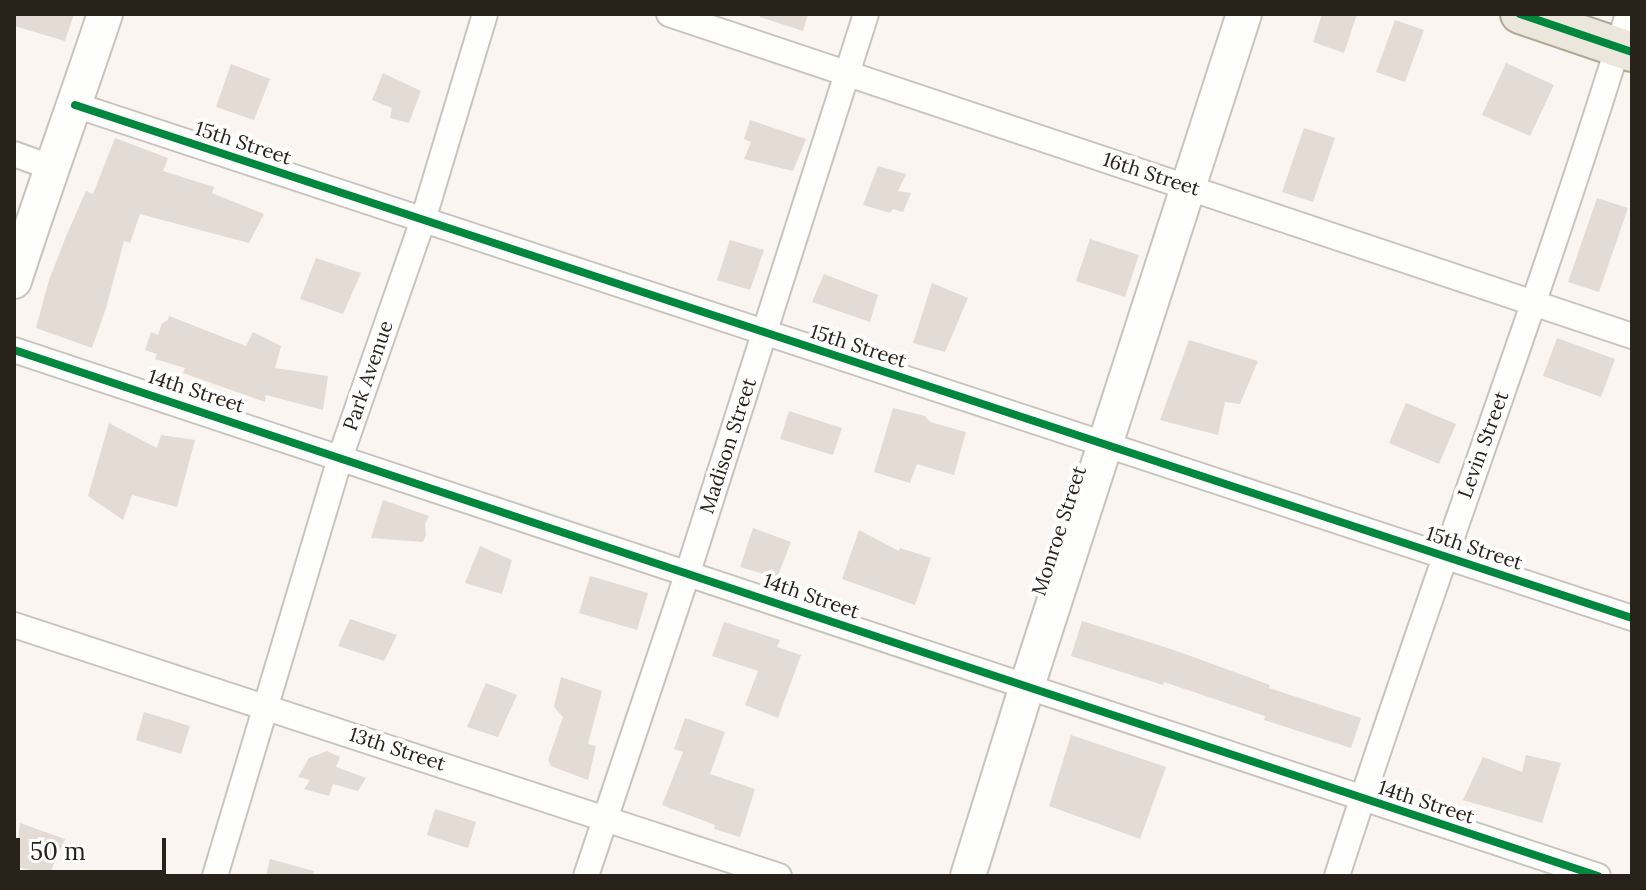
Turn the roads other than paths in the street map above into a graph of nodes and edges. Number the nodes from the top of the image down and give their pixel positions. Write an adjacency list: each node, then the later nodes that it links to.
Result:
1 (105, 14): 9 (main road)
2 (485, 14): 13 (street, Park Avenue)
3 (669, 14): 8 (street, 16th Street)
4 (866, 14): 8 (street, Madison Street)
5 (1244, 14): 12 (main road, Monroe Street)
6 (1520, 14): 7 (main road)
7 (1626, 38): 15 (street, Levin Street)
8 (846, 73): 12 (street, 16th Street); 16 (street, Madison Street)
9 (75, 105): 11 (main road); 13 (street, 15th Street)
10 (14, 154): 11 (street)
11 (50, 167): 14 (main road)
12 (1190, 188): 15 (street, 16th Street); 19 (main road, Monroe Street)
13 (423, 220): 16 (street, 15th Street); 20 (street, Park Avenue)
14 (14, 281)
15 (1535, 303): 17 (street, 16th Street); 21 (street, Levin Street)
16 (765, 333): 19 (street, 15th Street); 22 (street, Madison Street)
17 (1632, 336)
18 (14, 350): 20 (street, 14th Street)
19 (1105, 445): 21 (street, 15th Street); 25 (main road, Monroe Street)
20 (341, 455): 22 (street, 14th Street); 26 (street, Park Avenue)
21 (1444, 556): 23 (street, 15th Street); 27 (street, Levin Street)
22 (688, 572): 25 (street, 14th Street); 28 (street, Madison Street)
23 (1632, 618)
24 (14, 625): 26 (street, 13th Street)
25 (1027, 686): 27 (street, 14th Street); 32 (main road, Monroe Street)
26 (266, 706): 28 (street, 13th Street); 29 (street, Park Avenue)
27 (1362, 799): 33 (street, Levin Street); 34 (street, 14th Street)
28 (605, 818): 30 (street, Madison Street); 31 (street, 13th Street)
29 (215, 876)
30 (586, 876)
31 (779, 876)
32 (968, 876)
33 (1337, 876)
34 (1598, 876)

